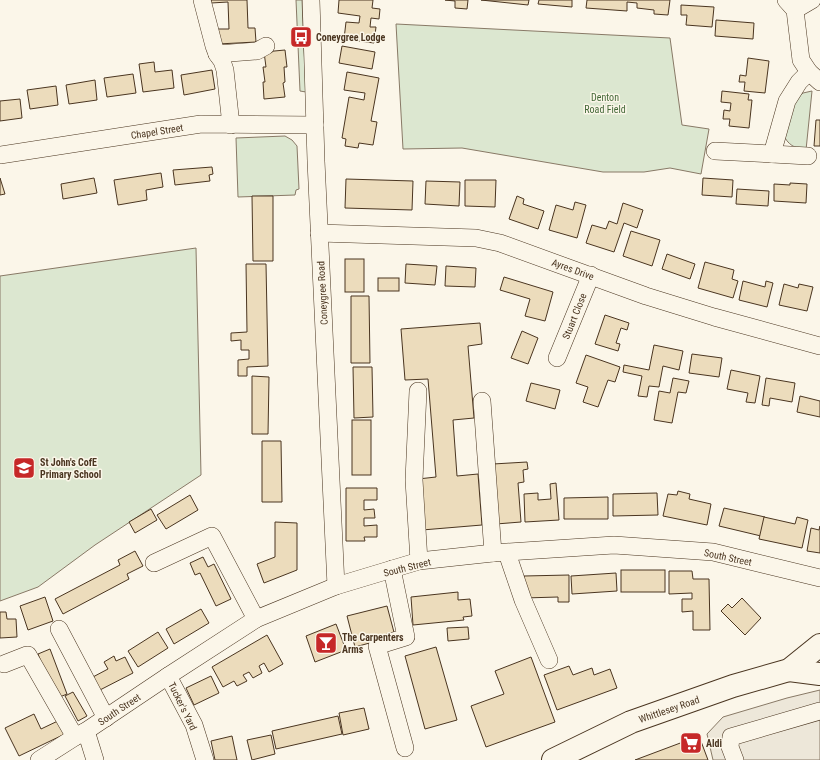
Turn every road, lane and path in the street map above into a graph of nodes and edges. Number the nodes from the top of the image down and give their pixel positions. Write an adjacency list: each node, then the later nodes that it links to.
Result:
1 (202, 0): 6 (street)
2 (311, 0): 9 (street, Coneygree Road)
3 (812, 0): 4 (street)
4 (790, 5): 7 (street)
5 (266, 46): 6 (street)
6 (217, 54): 8 (street)
7 (815, 77): 11 (street)
8 (231, 125): 9 (street, Chapel Street); 12 (street, Chapel Street)
9 (314, 125): 14 (street, Coneygree Road)
10 (716, 151): 11 (street)
11 (772, 154): 13 (street)
12 (0, 155)
13 (808, 156)
14 (319, 233): 15 (street, Ayres Drive); 25 (street, Coneygree Road)
15 (591, 276): 16 (street, Ayres Drive); 17 (street, Stuart Close)
16 (820, 346)
17 (558, 358)
18 (418, 391): 21 (street)
19 (482, 401): 20 (street)
20 (500, 553): 21 (street, South Street); 24 (street, South Street); 29 (street)
21 (419, 562): 23 (street, South Street)
22 (154, 563): 26 (street)
23 (392, 569): 25 (street, South Street); 37 (street)
24 (820, 578)
25 (336, 586): 26 (street, South Street)
26 (256, 619): 33 (street, South Street)
27 (59, 628): 35 (street)
28 (820, 645): 31 (main road, Whittlesey Road)
29 (549, 660)
30 (4, 664): 36 (street)
31 (789, 670): 32 (main road, Whittlesey Road); 41 (main road, Whittlesey Road)
32 (820, 674)
33 (168, 676): 35 (street, South Street); 40 (street, Tucker's Yard)
34 (820, 711): 42 (street)
35 (106, 718): 36 (street, South Street)
36 (80, 734): 38 (street, South Street); 39 (street)
37 (406, 748)
38 (39, 760)
39 (95, 760)
40 (205, 760)
41 (553, 760)
42 (734, 760)

